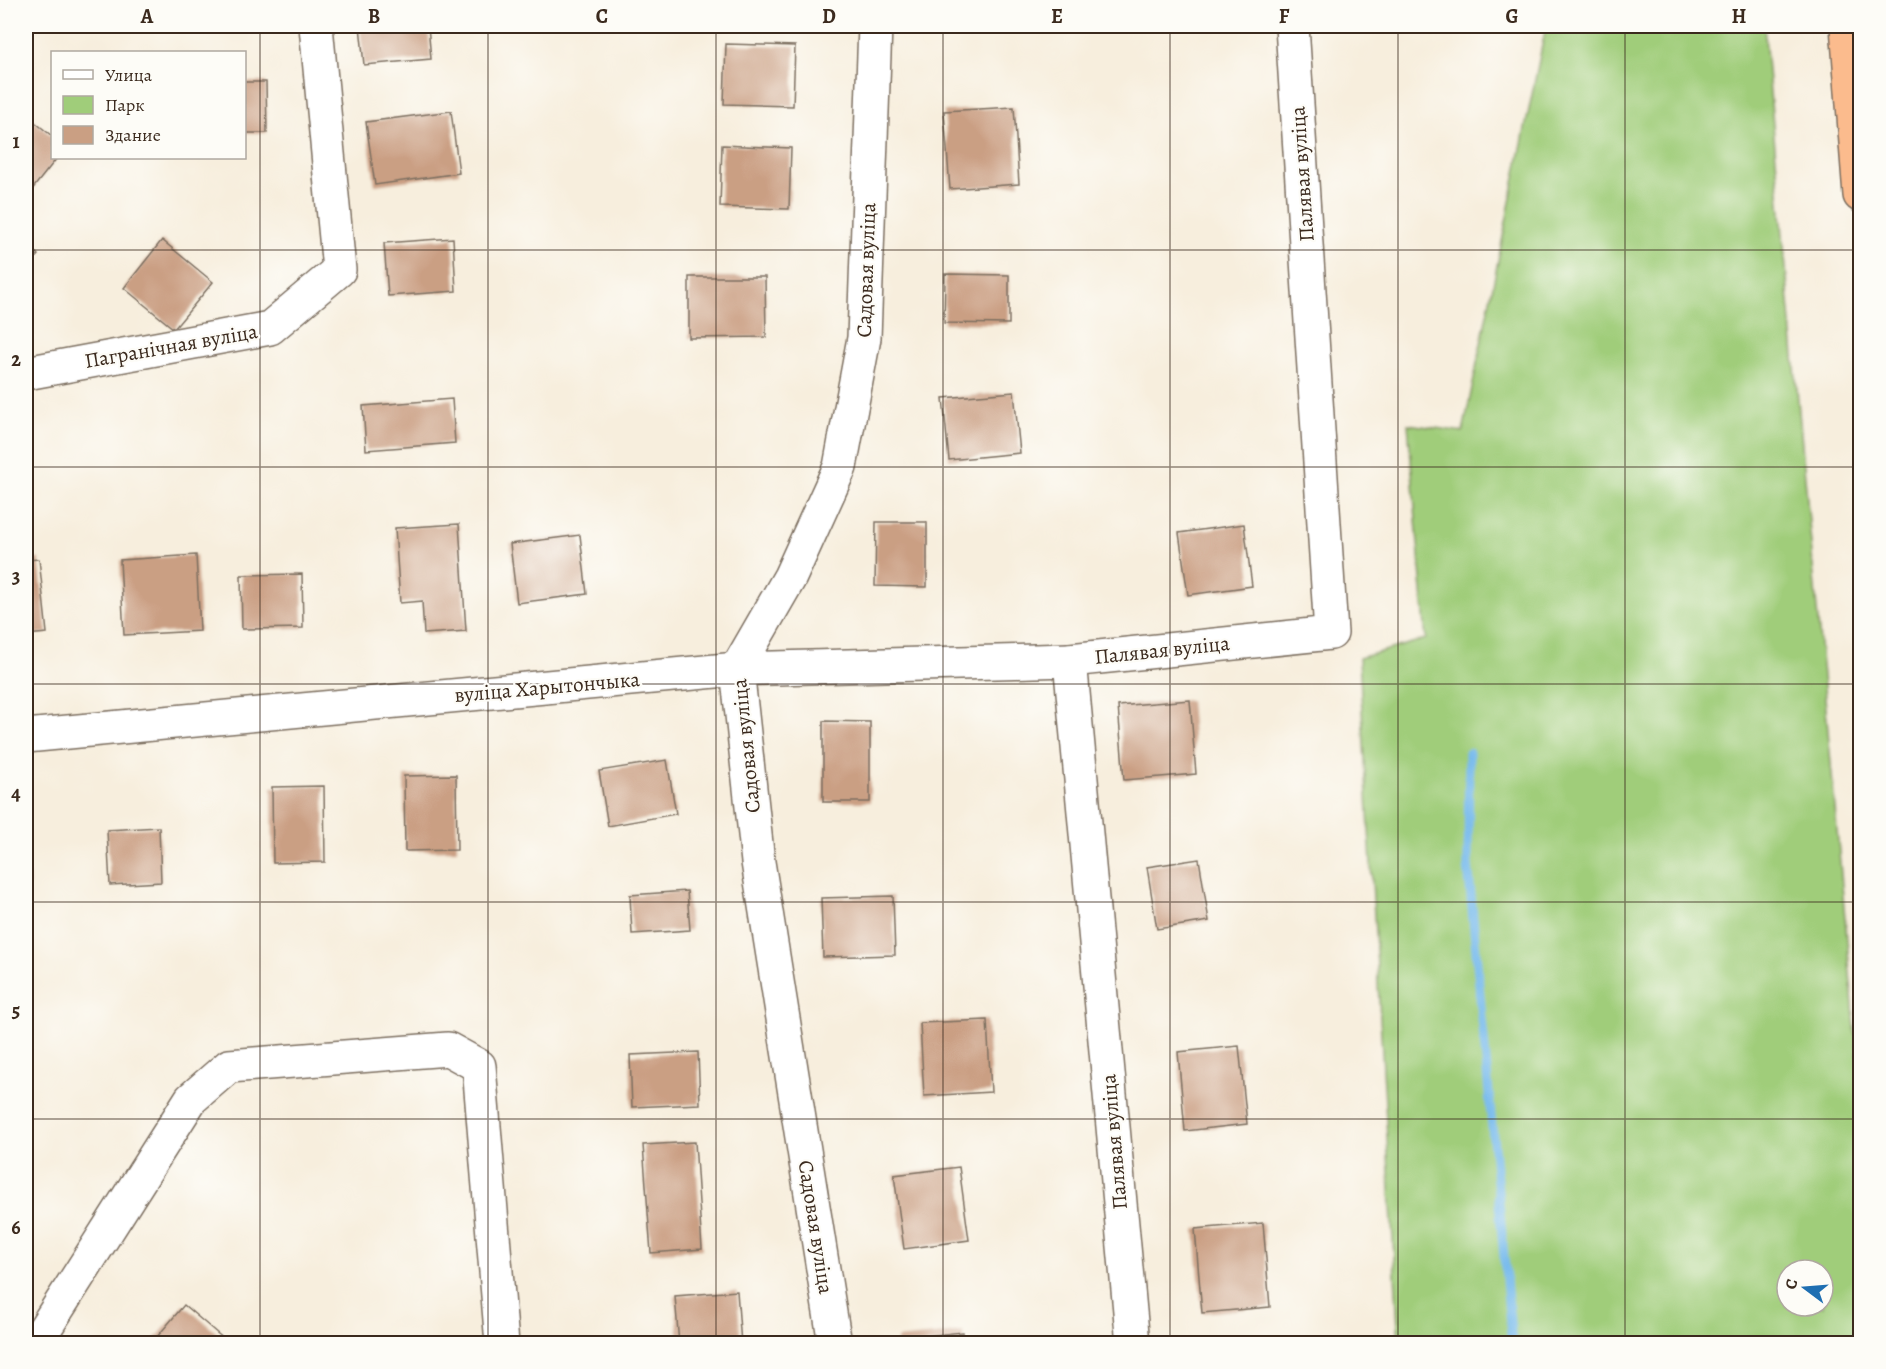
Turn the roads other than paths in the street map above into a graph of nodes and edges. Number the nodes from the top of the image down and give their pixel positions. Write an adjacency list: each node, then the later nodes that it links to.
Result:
1 (316, 26): 6 (street, Пагранічная вуліца)
2 (875, 26): 8 (street, Садовая вуліца)
3 (1292, 26): 7 (street, Палявая вуліца)
4 (1846, 26): 5 (highway)
5 (1860, 195)
6 (26, 373)
7 (1070, 660): 8 (street, вуліца Харытончыка); 13 (street, Палявая вуліца)
8 (737, 669): 9 (street, вуліца Харытончыка); 12 (street, Садовая вуліца)
9 (26, 736)
10 (35, 1344): 11 (street)
11 (502, 1344)
12 (835, 1344)
13 (1133, 1344)

